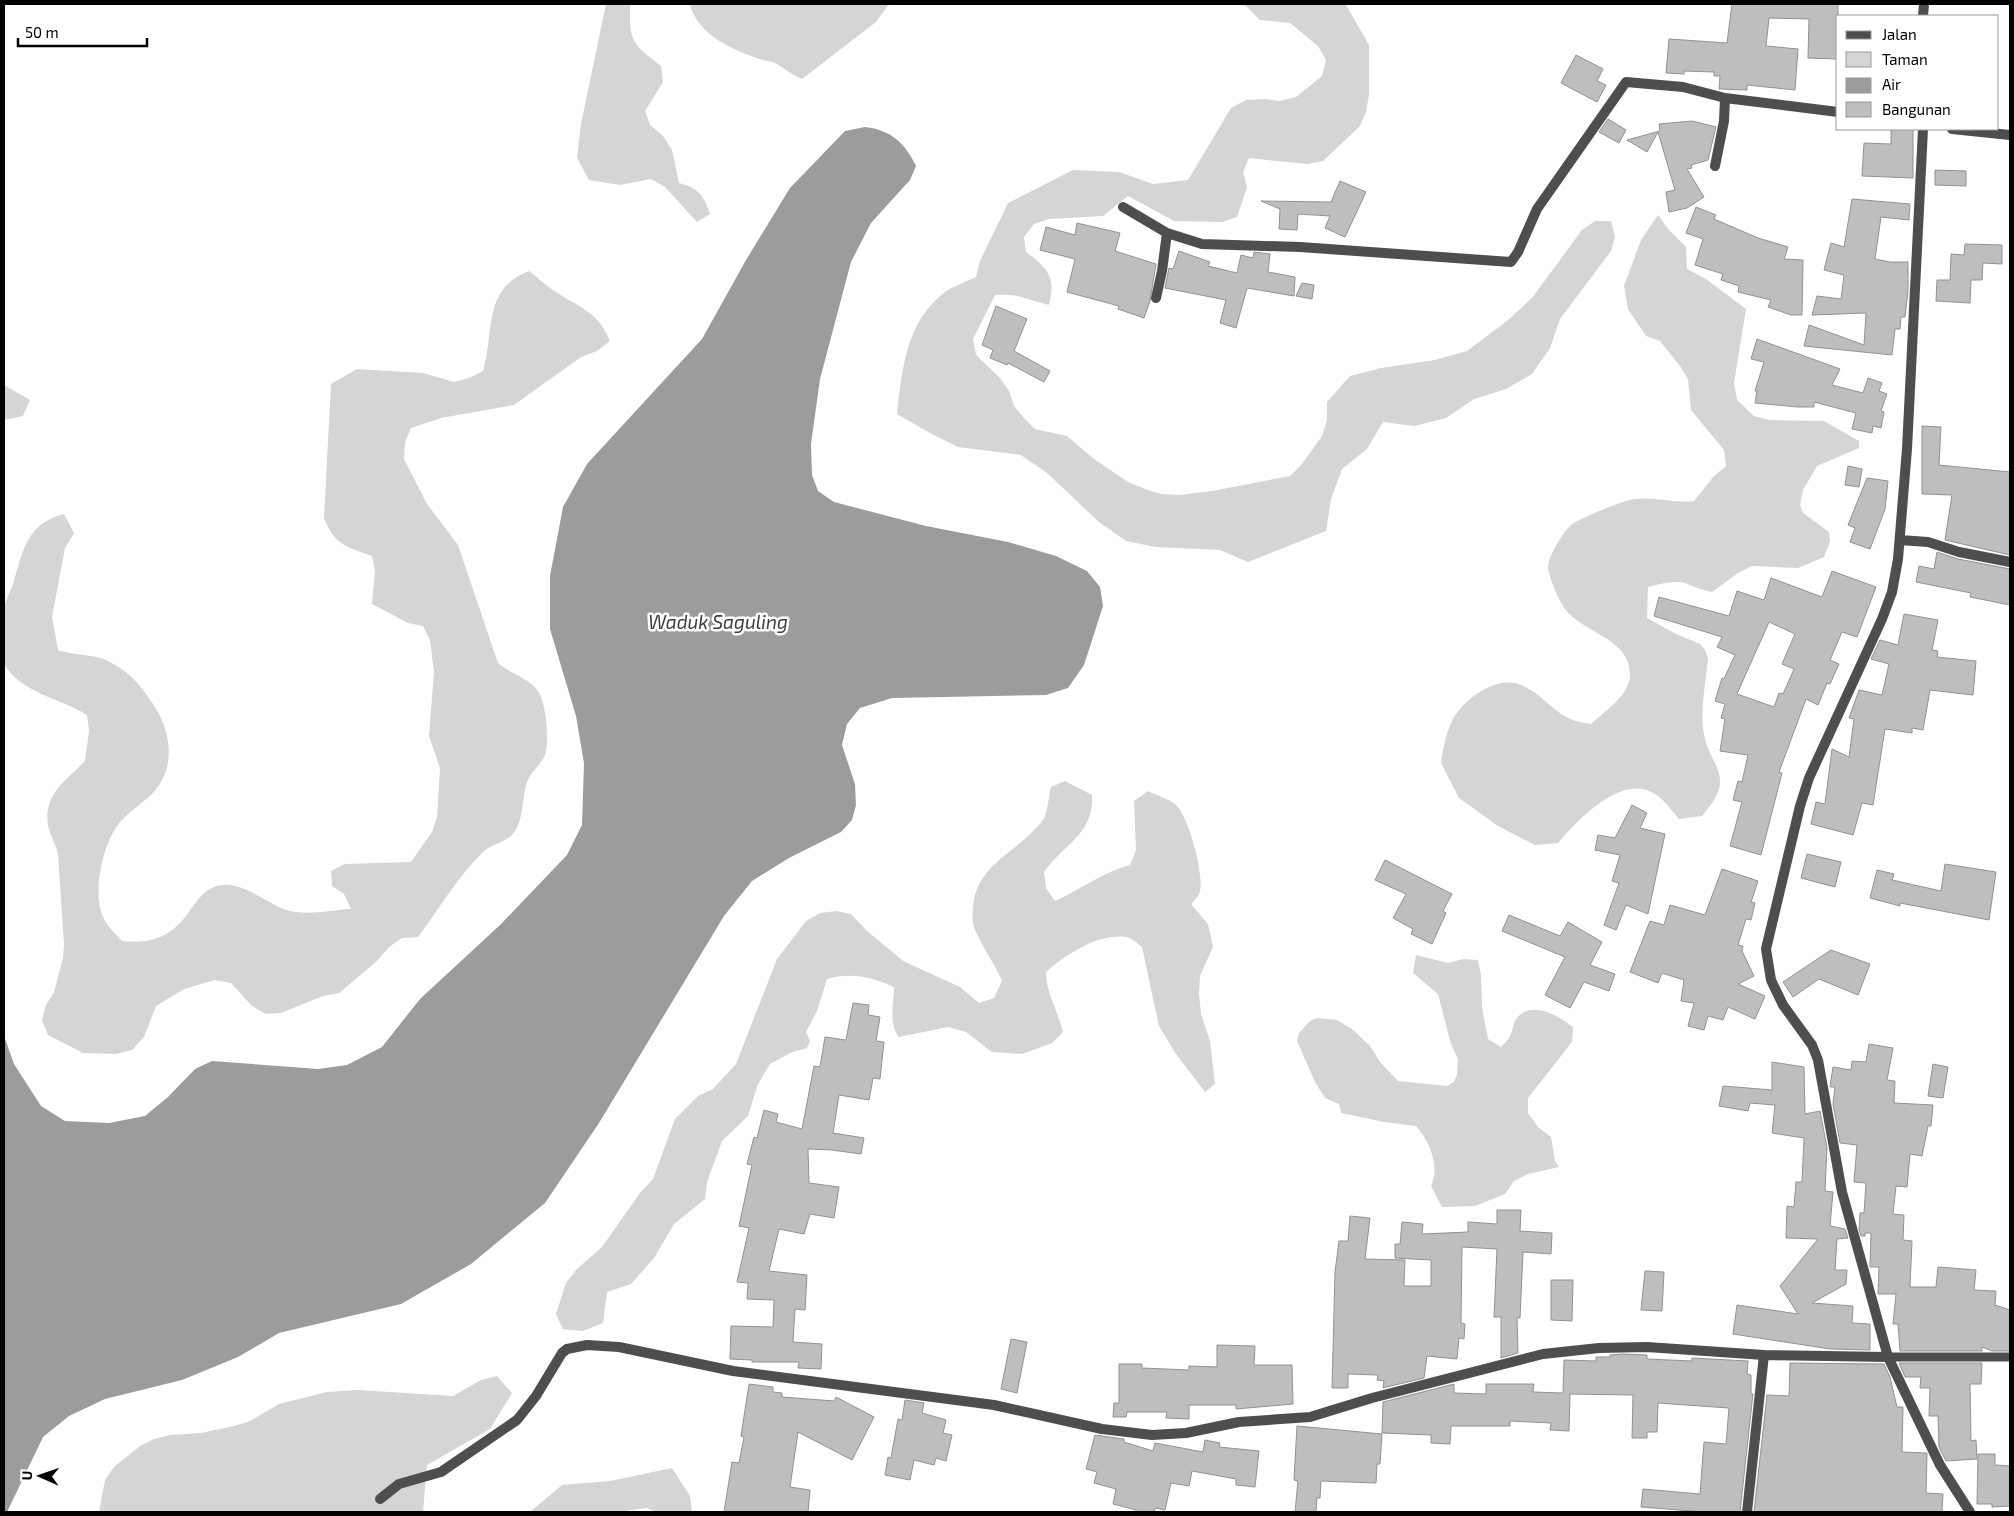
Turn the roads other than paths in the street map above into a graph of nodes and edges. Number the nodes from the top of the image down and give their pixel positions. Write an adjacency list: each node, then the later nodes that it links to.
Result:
1 (1725, 98): 2 (street); 6 (street); 8 (street)
2 (1836, 112)
3 (1923, 130): 10 (street)
4 (1962, 130): 5 (street)
5 (2010, 135)
6 (1716, 166)
7 (1123, 207): 8 (street)
8 (1167, 233): 9 (street)
9 (1156, 298)
10 (1900, 540): 11 (street); 13 (street)
11 (2010, 562)
12 (1764, 1356): 13 (street); 15 (street); 16 (street)
13 (1888, 1357): 14 (lane); 17 (street)
14 (2010, 1357)
15 (380, 1499)
16 (1747, 1512)
17 (1970, 1512)

